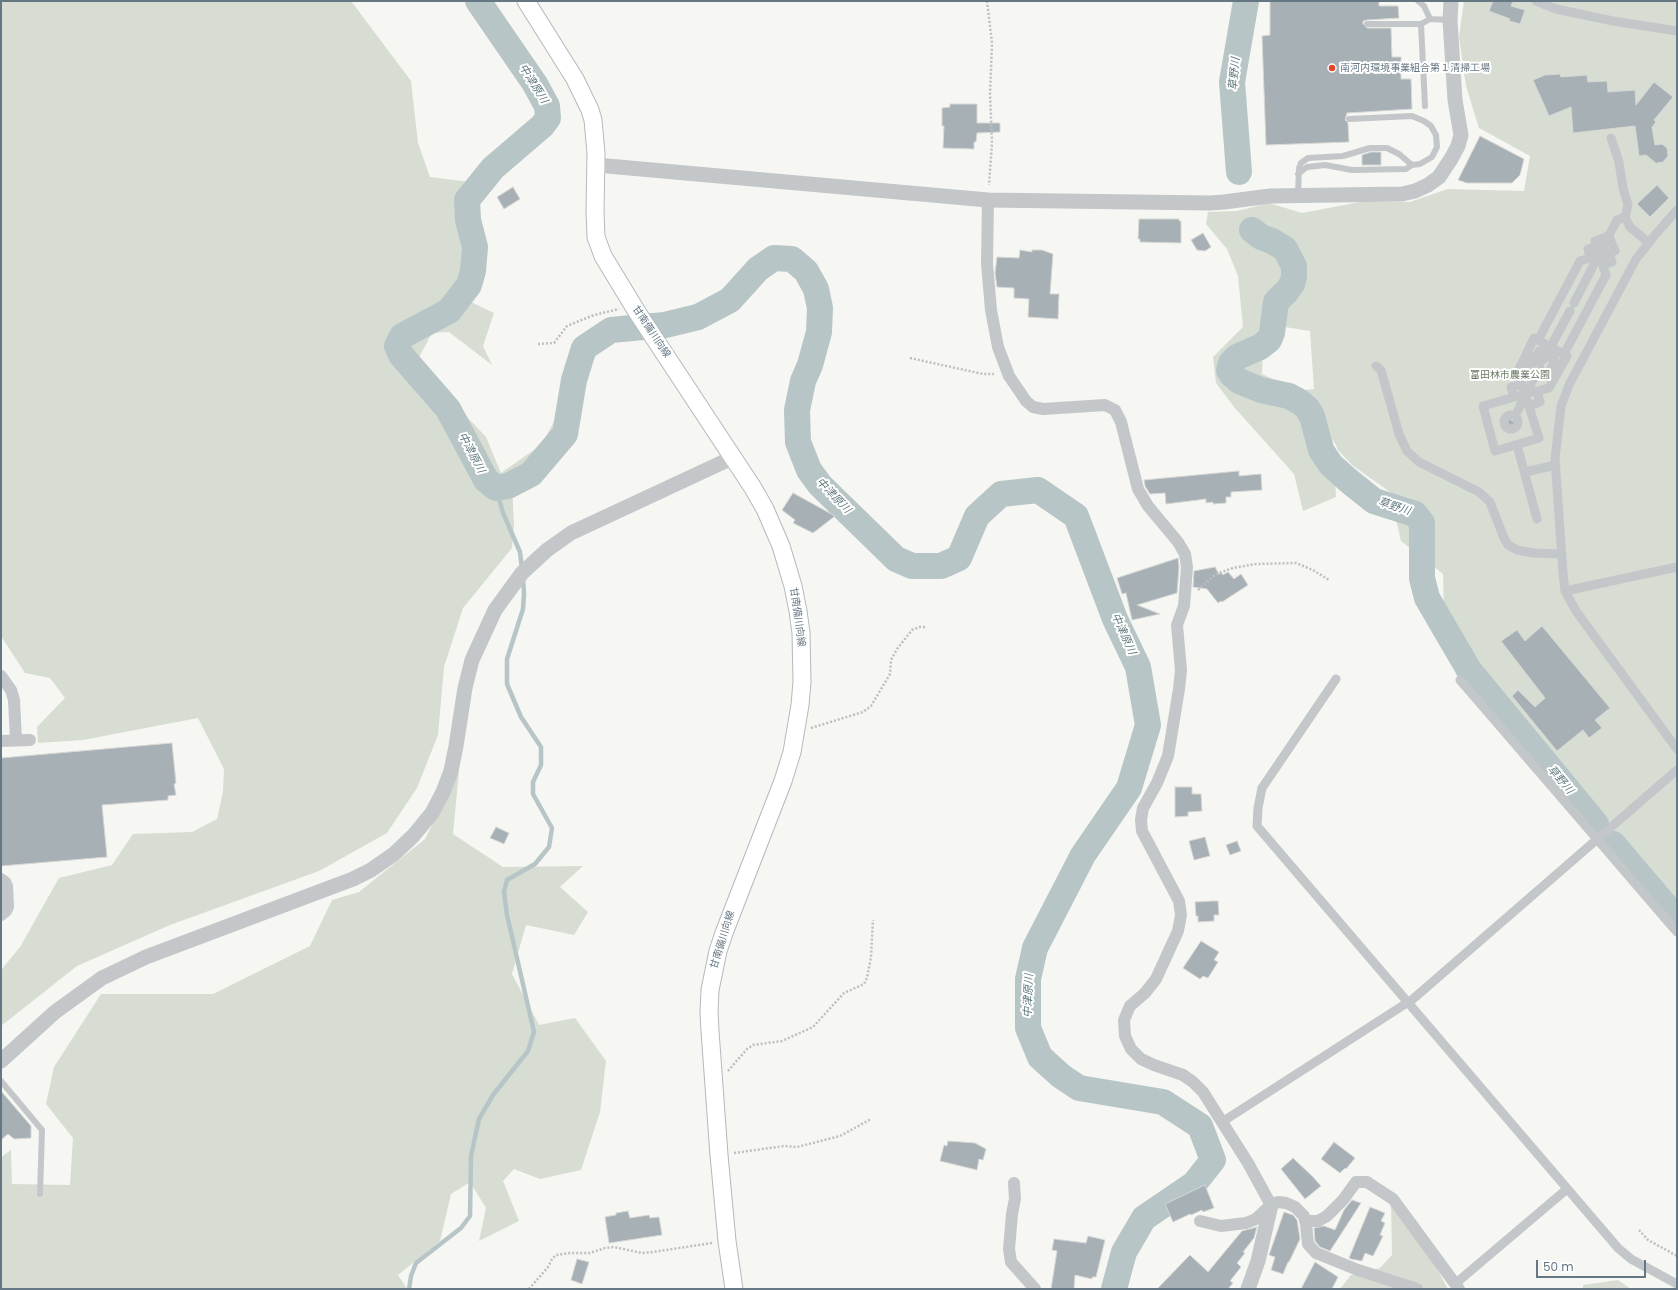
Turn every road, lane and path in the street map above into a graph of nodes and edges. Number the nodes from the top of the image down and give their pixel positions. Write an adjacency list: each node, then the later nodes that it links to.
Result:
1 (526, 1): 14 (main road, 甘南備川向線)
2 (987, 1): 18 (path)
3 (1418, 1): 6 (lane)
4 (1451, 1): 7 (street)
5 (1536, 1): 10 (street)
6 (1430, 19): 7 (lane); 9 (lane)
7 (1450, 20): 17 (street)
8 (1367, 24): 9 (lane)
9 (1421, 24): 11 (lane)
10 (1677, 31)
11 (1425, 106)
12 (1349, 119): 15 (lane)
13 (1611, 138): 20 (street)
14 (596, 165): 18 (street); 35 (main road, 甘南備川向線)
15 (1412, 165): 16 (lane); 16 (lane)
16 (1298, 174): 17 (lane)
17 (1298, 196): 18 (street)
18 (988, 200): 45 (street)
19 (1677, 210): 22 (street)
20 (1625, 217): 21 (street); 22 (street)
21 (1609, 236): 23 (street); 24 (street)
22 (1648, 243): 62 (street)
23 (1596, 253): 24 (street); 25 (street); 26 (street); 27 (street)
24 (1609, 253): 26 (street)
25 (1580, 263): 27 (street); 28 (street)
26 (1603, 265): 29 (street)
27 (1592, 269): 29 (street); 30 (street)
28 (1573, 274): 30 (street); 36 (street)
29 (1606, 275): 31 (street)
30 (1585, 281): 31 (street); 32 (street)
31 (1599, 288): 33 (street)
32 (1578, 294): 33 (street); 34 (street); 34 (street)
33 (1592, 301): 34 (street); 38 (street)
34 (1572, 307): 36 (street); 37 (street); 38 (street)
35 (634, 308): 40 (path); 61 (main road, 甘南備川向線)
36 (1552, 313): 37 (street); 39 (street)
37 (1565, 320): 38 (street); 44 (street)
38 (1578, 327): 41 (street)
39 (1538, 340): 42 (street); 44 (street)
40 (538, 344)
41 (1564, 354): 44 (street); 44 (street)
42 (1526, 355): 44 (street); 47 (street)
43 (910, 358): 45 (path)
44 (1544, 364): 47 (street); 49 (street); 49 (street); 51 (street)
45 (1005, 366): 69 (street)
46 (1376, 366): 65 (street)
47 (1518, 371): 48 (street)
48 (1522, 384): 51 (street); 52 (street)
49 (1549, 388): 50 (street)
50 (1537, 391): 51 (street); 54 (street)
51 (1525, 394): 52 (street); 54 (street); 56 (street)
52 (1514, 397): 53 (street)
53 (1504, 400): 56 (street); 58 (street)
54 (1529, 406): 55 (street)
55 (1532, 416): 56 (street); 60 (street)
56 (1514, 417): 57 (street); 59 (street)
57 (1504, 424): 58 (street); 59 (street)
58 (1489, 428): 60 (street)
59 (1513, 429): 60 (street)
60 (1517, 445): 63 (street)
61 (734, 457): 74 (main road, 甘南備川向線); 86 (street)
62 (1556, 465): 63 (street); 65 (street)
63 (1524, 472): 64 (street)
64 (1537, 519)
65 (1561, 554): 68 (street)
66 (1677, 567): 68 (street)
67 (1328, 580): 69 (path)
68 (1565, 591): 78 (street)
69 (1185, 597): 90 (street)
70 (927, 627): 74 (path)
71 (1, 676): 75 (street)
72 (1336, 679): 85 (street)
73 (1460, 680): 80 (street)
74 (797, 726): 87 (main road, 甘南備川向線)
75 (16, 740): 76 (street); 77 (street)
76 (30, 740)
77 (1, 741)
78 (1677, 749)
79 (1677, 770): 80 (street)
80 (1596, 839): 84 (street); 85 (street)
81 (1, 879): 82 (street)
82 (1, 916)
83 (873, 920): 87 (path)
84 (1677, 932)
85 (1408, 1002): 90 (street); 93 (street)
86 (1, 1061)
87 (713, 1076): 91 (main road, 甘南備川向線)
88 (1, 1082): 94 (lane)
89 (871, 1119): 91 (path)
90 (1222, 1122): 95 (street)
91 (719, 1155): 99 (main road, 甘南備川向線)
92 (1014, 1183): 105 (street)
93 (1567, 1189): 101 (street); 102 (street)
94 (40, 1194)
95 (1271, 1205): 96 (street); 97 (street); 106 (street)
96 (1200, 1222)
97 (1306, 1222): 102 (street); 107 (street)
98 (1639, 1230): 100 (path)
99 (726, 1241): 103 (path); 104 (main road, 甘南備川向線)
100 (1677, 1256)
101 (1677, 1284)
102 (1453, 1287)
103 (529, 1289)
104 (734, 1289)
105 (1035, 1289)
106 (1248, 1289)
107 (1417, 1289)

